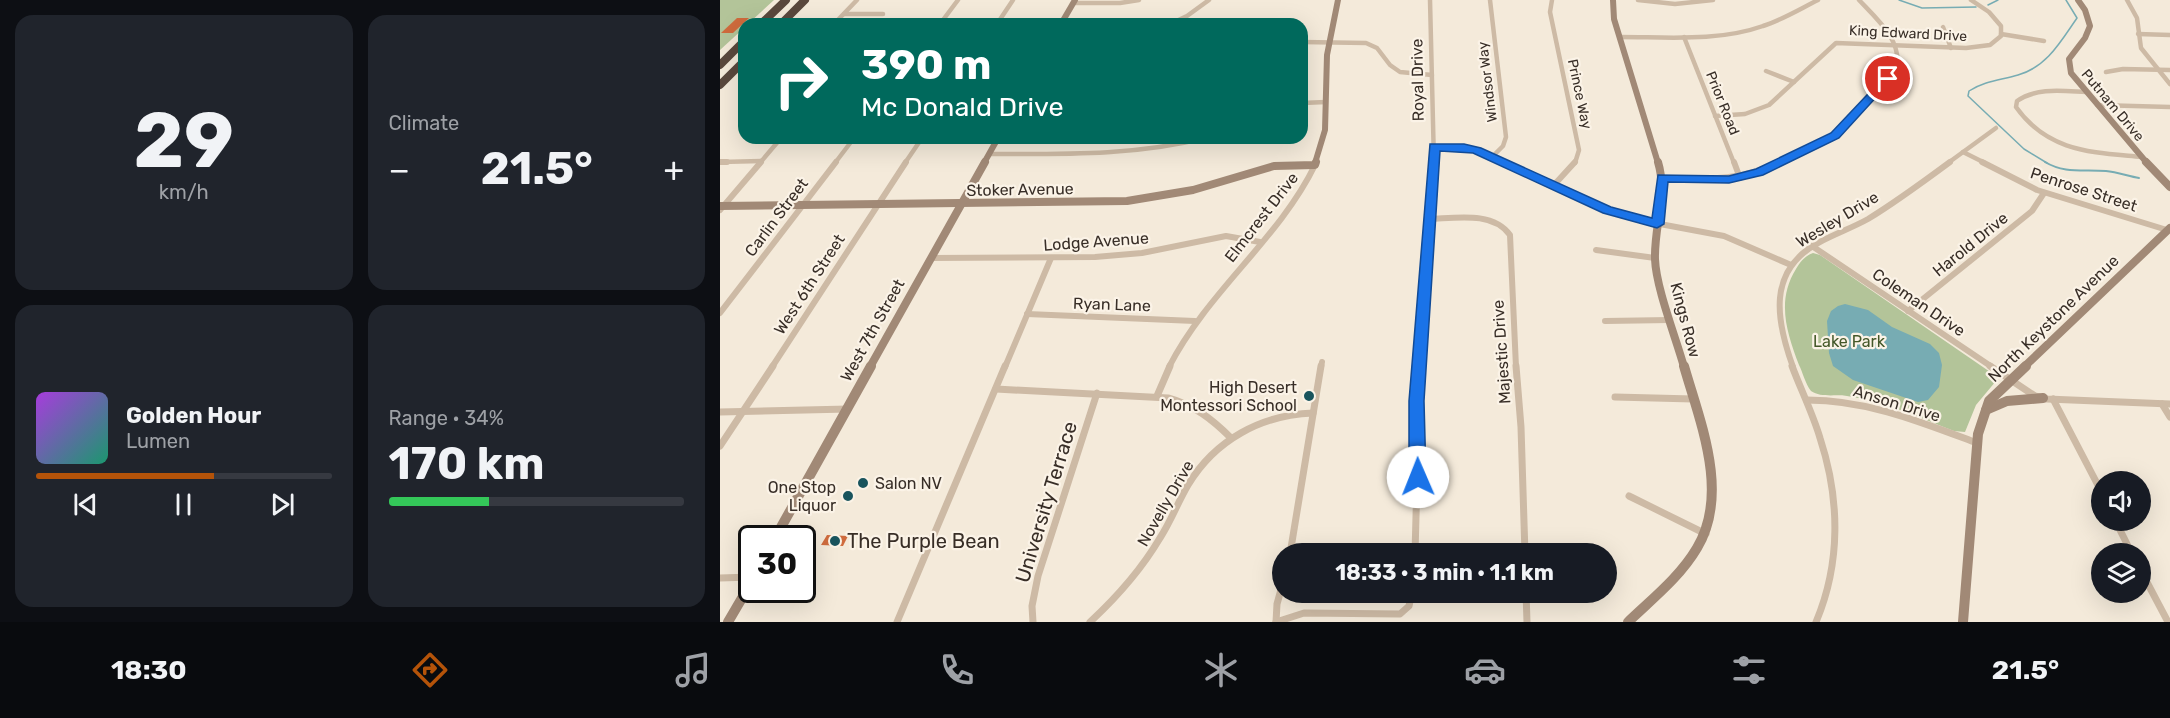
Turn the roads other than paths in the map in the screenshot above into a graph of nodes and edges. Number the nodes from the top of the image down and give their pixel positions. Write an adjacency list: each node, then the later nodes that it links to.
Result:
1 (786, 0): 23 (highway)
2 (805, 0): 24 (highway)
3 (857, 0): 21 (street)
4 (958, 0): 26 (street)
5 (1013, 0): 27 (street)
6 (1139, 0): 20 (street)
7 (1209, 0): 29 (street)
8 (1338, 0): 38 (street, Elmcrest Drive)
9 (1430, 0): 48 (street, Royal Drive)
10 (1490, 0): 67 (street, Windsor Way)
11 (1552, 0): 74 (street, Prince Way)
12 (1613, 0): 34 (street, Kings Row)
13 (1638, 0): 14 (street)
14 (1713, 0)
15 (1818, 0): 35 (street)
16 (1859, 0): 39 (street)
17 (1971, 0): 31 (street)
18 (2078, 0): 52 (street, Putnam Drive)
19 (2127, 0): 32 (street)
20 (1074, 2): 28 (street)
21 (844, 14): 22 (street); 25 (street)
22 (883, 14)
23 (767, 18)
24 (787, 18)
25 (840, 18)
26 (944, 18)
27 (1001, 18)
28 (1065, 18)
29 (1183, 18)
30 (1943, 27): 41 (street)
31 (2001, 34): 36 (street); 41 (street, King Edward Drive)
32 (2138, 34): 33 (street); 44 (street)
33 (2170, 35)
34 (1620, 37): 35 (street); 72 (street, Kings Row)
35 (1684, 37): 57 (street, Prior Road)
36 (2044, 41)
37 (1308, 42): 38 (street)
38 (1329, 42): 48 (street); 53 (street, Elmcrest Drive)
39 (1894, 44): 41 (street, King Edward Drive); 49 (street, King Edward Drive); 73 (street)
40 (738, 47): 42 (highway)
41 (1951, 48)
42 (720, 65)
43 (738, 67): 51 (highway)
44 (2157, 70): 45 (street); 47 (street); 50 (street)
45 (2170, 70)
46 (1766, 71): 49 (street)
47 (2106, 72)
48 (1432, 75): 64 (street, Royal Drive)
49 (1794, 82): 57 (street, King Edward Drive)
50 (2170, 84)
51 (720, 85)
52 (2086, 92): 55 (street, Putnam Drive); 68 (street)
53 (1326, 102): 54 (street); 71 (street, Elmcrest Drive)
54 (1308, 103)
55 (2097, 105): 56 (street); 68 (street, Putnam Drive)
56 (2170, 107)
57 (1715, 116): 73 (street, Prior Road)
58 (1996, 128): 65 (street, Wesley Drive)
59 (776, 144): 69 (street)
60 (849, 144): 78 (street, Carlin Street)
61 (918, 144): 79 (street, West 6th Street)
62 (994, 144): 66 (street, West 7th Street)
63 (1182, 144): 66 (street)
64 (1434, 147): 67 (street); 81 (street, Royal Drive)
65 (1963, 152): 76 (street, Penrose Street); 85 (street, Wesley Drive)
66 (988, 154): 77 (street, West 7th Street)
67 (1492, 157): 74 (street)
68 (2141, 157): 75 (street, Putnam Drive)
69 (762, 161): 70 (street); 80 (street)
70 (720, 162)
71 (1315, 165): 77 (street, Stoker Avenue); 84 (street, Elmcrest Drive)
72 (1662, 178): 73 (street); 82 (street, Kings Row)
73 (1740, 178)
74 (1554, 185): 82 (street)
75 (2170, 187)
76 (2044, 193): 83 (street, Penrose Street); 91 (street, Harold Drive)
77 (961, 203): 79 (street, Stoker Avenue); 87 (street, West 7th Street)
78 (802, 205): 79 (street, Stoker Avenue); 80 (street, Stoker Avenue); 92 (street, Carlin Street)
79 (878, 205): 111 (street, West 6th Street)
80 (721, 207)
81 (1431, 219): 123 (street, Royal Drive); 124 (street, Majestic Drive)
82 (1657, 224): 89 (street, Kings Row); 90 (street)
83 (2169, 229): 98 (street, North Keystone Avenue)
84 (1260, 242): 88 (street, Lodge Avenue); 95 (street, Elmcrest Drive)
85 (1812, 246): 90 (street, Wesley Drive); 91 (street, Coleman Drive)
86 (1596, 250): 89 (street)
87 (931, 258): 88 (street, Lodge Avenue); 109 (street, West 7th Street)
88 (1051, 258): 93 (street)
89 (1654, 258): 94 (street, Kings Row)
90 (1791, 265): 106 (street, Wesley Drive)
91 (1908, 312): 98 (street, Coleman Drive)
92 (720, 313)
93 (1027, 314): 95 (street, Ryan Lane); 99 (street)
94 (1670, 320): 96 (street); 104 (street, Kings Row)
95 (1195, 321): 101 (street, Elmcrest Drive)
96 (1605, 321)
97 (1322, 362): 113 (street)
98 (2012, 380): 103 (street, Coleman Drive); 110 (street, North Keystone Avenue)
99 (996, 389): 100 (street); 133 (street)
100 (1097, 393): 101 (street); 134 (street, University Terrace)
101 (1158, 396): 115 (street)
102 (1615, 397): 104 (street)
103 (2043, 398): 105 (street); 110 (street)
104 (1693, 399): 121 (street, Kings Row)
105 (2054, 399): 107 (street); 118 (street)
106 (1807, 400): 116 (street, Anson Drive); 139 (street, Wesley Drive)
107 (2162, 404): 108 (street); 114 (street)
108 (2170, 404)
109 (848, 409): 111 (street); 120 (street, West 7th Street)
110 (1986, 410): 116 (street, North Keystone Avenue)
111 (742, 411): 112 (street); 117 (street, West 6th Street)
112 (720, 412)
113 (1313, 413): 115 (street, Novelly Drive); 122 (street)
114 (2170, 417)
115 (1231, 438): 135 (street, Novelly Drive)
116 (1977, 443): 140 (street, North Keystone Avenue)
117 (720, 446)
118 (2091, 471)
119 (1629, 496): 121 (street)
120 (783, 525)
121 (1706, 534): 138 (street, Kings Row)
122 (1292, 543)
123 (1415, 543)
124 (1525, 543)
125 (720, 578): 126 (street)
126 (738, 579)
127 (2151, 590): 141 (street)
128 (739, 603): 132 (street)
129 (1277, 603): 136 (street)
130 (1409, 603): 136 (street)
131 (1526, 603): 137 (street)
132 (728, 622)
133 (897, 622)
134 (1033, 622)
135 (1090, 622)
136 (1276, 622)
137 (1527, 622)
138 (1628, 622)
139 (1816, 622)
140 (1963, 622)
141 (2168, 622)

